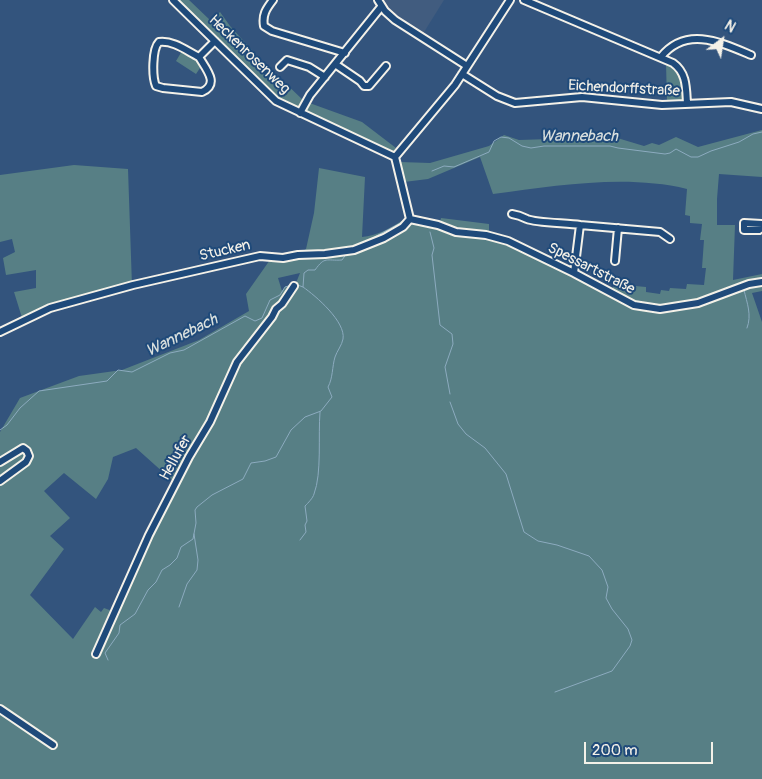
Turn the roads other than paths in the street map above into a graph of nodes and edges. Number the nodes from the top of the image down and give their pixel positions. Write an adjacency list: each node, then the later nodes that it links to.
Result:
1 (173, 0): 7 (street, Heckenrosenweg)
2 (273, 0): 8 (street)
3 (378, 0): 6 (street)
4 (510, 0): 14 (street)
5 (524, 0): 10 (street)
6 (381, 7): 8 (street); 14 (street)
7 (215, 41): 11 (street); 20 (street, Heckenrosenweg)
8 (344, 53): 12 (street)
9 (751, 55): 10 (street)
10 (661, 57): 18 (street)
11 (199, 58): 11 (street)
12 (335, 64): 13 (street); 17 (street)
13 (386, 66)
14 (467, 66): 16 (street)
15 (280, 67): 17 (street)
16 (462, 74): 18 (street, Eichendorffstraße); 21 (street)
17 (325, 77): 20 (street)
18 (687, 104): 19 (street, Eichendorffstraße)
19 (762, 109)
20 (300, 113): 21 (street, Heckenrosenweg)
21 (395, 157): 23 (street)
22 (512, 214): 25 (street)
23 (410, 219): 30 (street, Spessartstraße); 33 (street, Stucken)
24 (762, 224): 27 (street)
25 (580, 225): 26 (street); 30 (street)
26 (618, 228): 28 (street); 29 (street)
27 (762, 228)
28 (670, 238)
29 (615, 260)
30 (574, 273): 31 (street, Spessartstraße)
31 (762, 282)
32 (294, 286): 36 (street, Hellufer)
33 (0, 332)
34 (0, 462): 35 (street)
35 (0, 481)
36 (96, 654)
37 (0, 708): 38 (street)
38 (53, 745)

